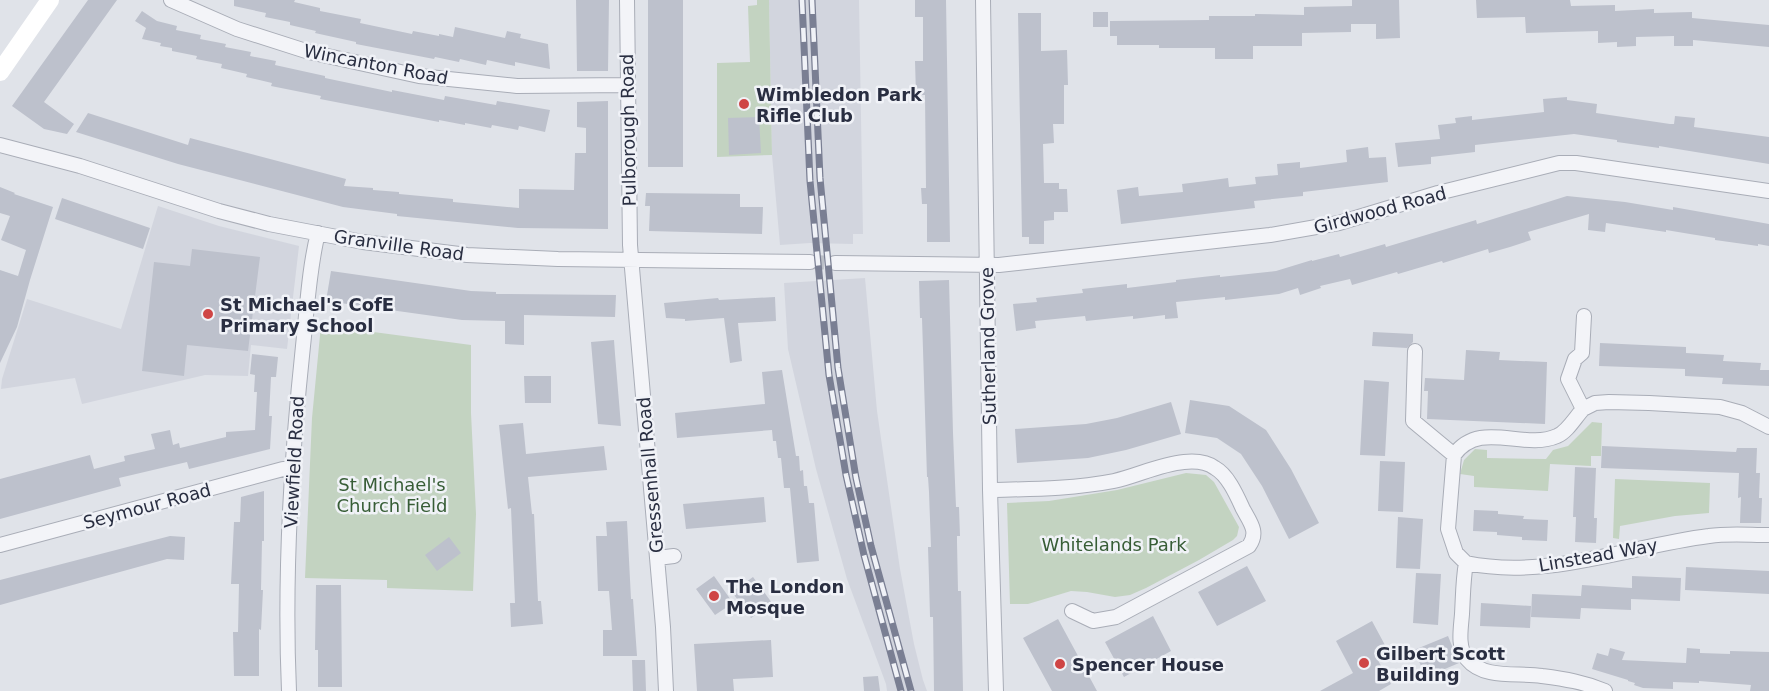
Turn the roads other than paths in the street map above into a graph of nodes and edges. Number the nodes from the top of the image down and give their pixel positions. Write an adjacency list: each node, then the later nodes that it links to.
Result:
1 (50, 0): 5 (street)
2 (171, 0): 6 (street, Wincanton Road)
3 (627, 0): 6 (street, Pulborough Road)
4 (983, 0): 13 (street, Sutherland Grove)
5 (0, 72)
6 (627, 86): 10 (street, Pulborough Road)
7 (0, 145): 9 (street, Granville Road)
8 (1769, 191): 13 (street, Girdwood Road)
9 (318, 233): 10 (street, Granville Road); 19 (street, Viewfield Road)
10 (631, 259): 11 (street, Granville Road); 24 (street, Gressenhall Road)
11 (810, 262)
12 (835, 263): 13 (street)
13 (987, 264): 20 (street, Sutherland Grove)
14 (1584, 316): 16 (street)
15 (1415, 351): 18 (street)
16 (1583, 409): 17 (street); 18 (street)
17 (1769, 427)
18 (1454, 455): 25 (street)
19 (293, 469): 22 (street, Seymour Road); 27 (street, Viewfield Road)
20 (990, 490): 26 (street); 29 (street, Sutherland Grove)
21 (1769, 535): 25 (street, Linstead Way)
22 (0, 545)
23 (674, 556): 24 (street)
24 (657, 558): 28 (street, Gressenhall Road)
25 (1466, 563): 30 (street)
26 (1072, 611)
27 (289, 691)
28 (666, 691)
29 (996, 691)
30 (1605, 691)

